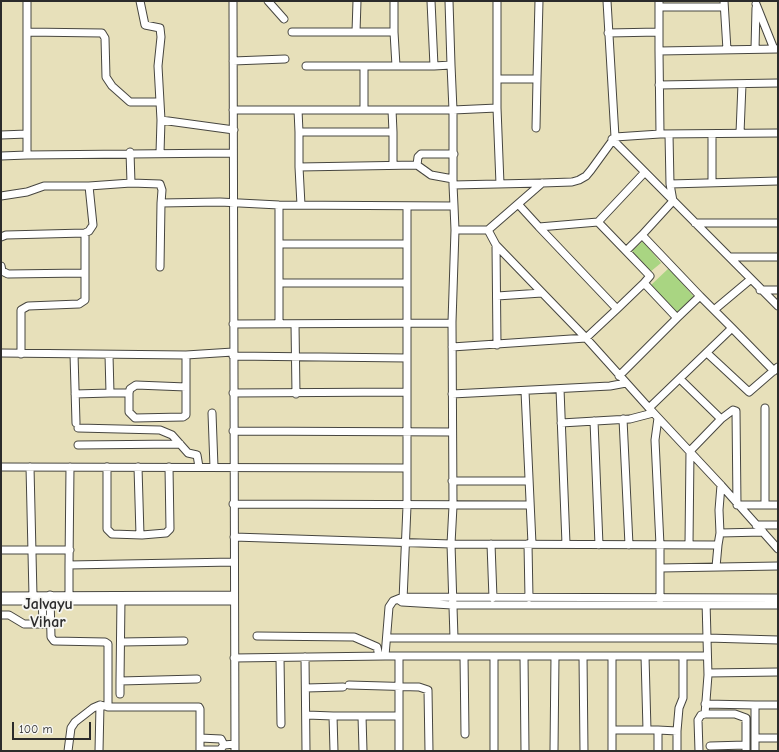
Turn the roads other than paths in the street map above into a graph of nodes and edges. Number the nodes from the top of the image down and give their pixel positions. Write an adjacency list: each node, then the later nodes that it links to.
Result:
1 (27, 1): 16 (street)
2 (140, 1): 38 (street)
3 (233, 1): 27 (street)
4 (268, 1): 15 (street)
5 (357, 1): 18 (street)
6 (394, 1): 19 (street)
7 (431, 1): 32 (street)
8 (449, 1): 28 (street)
9 (497, 1): 34 (street)
10 (539, 1): 33 (street)
11 (607, 1): 21 (street)
12 (756, 3): 22 (street); 23 (street)
13 (659, 4): 14 (street); 20 (street)
14 (724, 4): 24 (street)
15 (284, 19)
16 (27, 32): 38 (street); 52 (street)
17 (292, 32): 18 (street)
18 (356, 32): 19 (street)
19 (394, 32): 31 (street)
20 (659, 32): 21 (street); 25 (street)
21 (608, 33): 57 (street)
22 (755, 49): 23 (street); 24 (street)
23 (776, 49)
24 (727, 50): 25 (street)
25 (659, 51): 37 (street)
26 (285, 59): 27 (street)
27 (233, 61): 40 (street)
28 (451, 65): 32 (street); 44 (street)
29 (306, 66): 30 (street)
30 (364, 66): 31 (street); 42 (street)
31 (396, 66): 32 (street)
32 (434, 66)
33 (537, 79): 34 (street); 46 (street)
34 (497, 80): 39 (street)
35 (778, 83): 36 (street)
36 (742, 84): 37 (street); 50 (street)
37 (659, 85): 53 (street)
38 (160, 102): 45 (street)
39 (496, 108): 44 (street); 73 (street)
40 (233, 110): 41 (street); 47 (street)
41 (298, 110): 42 (street); 48 (street)
42 (364, 110): 43 (street)
43 (392, 110): 44 (street); 49 (street)
44 (453, 110): 61 (street)
45 (161, 120): 47 (street); 59 (street)
46 (536, 128)
47 (234, 130): 60 (street)
48 (299, 132): 49 (street); 66 (street)
49 (393, 132): 65 (street)
50 (740, 133): 51 (street); 55 (street)
51 (778, 133)
52 (27, 134): 56 (street); 62 (street)
53 (660, 134): 54 (street); 57 (street)
54 (669, 134): 55 (street); 74 (street)
55 (712, 134): 70 (street)
56 (1, 135)
57 (613, 138): 67 (street); 72 (street)
58 (130, 152): 59 (street); 62 (street); 71 (street)
59 (160, 152): 60 (street)
60 (233, 153): 78 (street)
61 (454, 154): 64 (street); 69 (street)
62 (27, 155): 63 (street)
63 (1, 156)
64 (417, 165): 65 (street); 69 (street)
65 (393, 166): 66 (street)
66 (299, 167): 82 (street)
67 (645, 172): 77 (street); 85 (street)
68 (778, 181): 70 (street)
69 (453, 182): 73 (street); 84 (street)
70 (712, 182): 74 (street)
71 (131, 183): 75 (street); 79 (street)
72 (542, 183): 73 (street); 80 (street)
73 (500, 184)
74 (670, 184): 77 (street)
75 (89, 186): 76 (street); 91 (street)
76 (1, 196)
77 (673, 201): 86 (street); 92 (street)
78 (234, 202): 79 (street); 81 (street); 117 (street)
79 (162, 203): 101 (street)
80 (518, 204): 88 (street); 90 (street)
81 (279, 205): 82 (street); 94 (street)
82 (300, 205): 83 (street)
83 (407, 206): 84 (street); 95 (street)
84 (454, 206): 89 (street)
85 (598, 222): 88 (street); 97 (street)
86 (695, 223): 87 (street); 98 (street)
87 (778, 223)
88 (539, 227): 113 (street)
89 (455, 230): 90 (street); 116 (street)
90 (488, 230): 96 (street)
91 (85, 233): 93 (street); 102 (street)
92 (642, 235): 97 (street); 111 (street)
93 (1, 237)
94 (279, 244): 95 (street); 104 (street)
95 (407, 244): 105 (street)
96 (496, 245): 109 (street); 110 (street)
97 (626, 251): 106 (street)
98 (730, 257): 99 (street); 103 (street)
99 (778, 257)
100 (1, 266): 102 (street)
101 (160, 267)
102 (84, 273): 127 (street)
103 (751, 279): 107 (street); 114 (street)
104 (279, 283): 105 (street); 118 (street)
105 (407, 283): 120 (street)
106 (644, 283): 113 (street); 115 (street)
107 (760, 290): 108 (street); 112 (street)
108 (778, 290)
109 (542, 293): 110 (street); 122 (street)
110 (497, 296): 123 (street)
111 (700, 296): 114 (street); 115 (street)
112 (776, 303)
113 (617, 309): 122 (street)
114 (714, 310): 121 (street)
115 (678, 318): 135 (street)
116 (452, 323): 120 (street); 124 (street)
117 (233, 324): 118 (street); 129 (street)
118 (279, 324): 119 (street)
119 (295, 324): 120 (street); 132 (street)
120 (407, 324): 133 (street)
121 (732, 328): 126 (street); 134 (street)
122 (586, 338): 123 (street); 135 (street)
123 (497, 345): 124 (street)
124 (452, 347): 147 (street)
125 (1, 353): 127 (street)
126 (706, 353): 134 (street); 136 (street)
127 (21, 354): 128 (street)
128 (74, 354): 130 (street); 145 (street)
129 (233, 354): 131 (street); 132 (street); 144 (street)
130 (109, 355): 131 (street); 142 (street)
131 (186, 355): 138 (street)
132 (296, 356): 133 (street); 146 (street)
133 (407, 358): 141 (street)
134 (776, 369)
135 (619, 376): 137 (street)
136 (680, 379): 150 (street); 151 (street)
137 (626, 383): 139 (street); 150 (street)
138 (186, 388): 143 (street); 143 (street)
139 (560, 389): 140 (street); 154 (street)
140 (525, 391): 147 (street); 172 (street)
141 (406, 392): 146 (street); 156 (street)
142 (110, 393): 143 (street); 145 (street)
143 (129, 393)
144 (233, 393): 146 (street); 155 (street)
145 (75, 394): 158 (street)
146 (296, 394)
147 (452, 394): 157 (street)
148 (765, 408): 177 (street)
149 (212, 413): 168 (street)
150 (653, 413): 152 (street); 160 (street); 195 (street)
151 (721, 419): 160 (street); 176 (street)
152 (623, 420): 153 (street); 194 (street)
153 (594, 421): 154 (street); 192 (street)
154 (561, 423): 191 (street)
155 (233, 431): 156 (street); 169 (street)
156 (407, 431): 157 (street); 170 (street)
157 (452, 432): 171 (street)
158 (180, 444): 159 (street); 167 (street)
159 (78, 445)
160 (690, 451): 173 (street); 193 (street)
161 (1, 467): 162 (street)
162 (30, 467): 163 (street); 199 (street)
163 (70, 467): 164 (street); 200 (street)
164 (107, 467): 165 (street); 185 (street)
165 (138, 467): 166 (street); 185 (street)
166 (169, 467): 167 (street); 185 (street)
167 (199, 467): 168 (street)
168 (214, 467): 169 (street)
169 (233, 467): 170 (street); 174 (street)
170 (406, 468): 179 (street)
171 (452, 481): 172 (street); 180 (street)
172 (529, 481): 175 (street)
173 (721, 485): 176 (street); 184 (street)
174 (233, 504): 179 (street); 186 (street)
175 (530, 505): 180 (street); 190 (street)
176 (737, 505): 177 (street); 181 (street)
177 (765, 505): 178 (street)
178 (778, 505)
179 (406, 506): 180 (street); 187 (street)
180 (453, 506): 188 (street)
181 (756, 525): 182 (street); 183 (street)
182 (778, 525)
183 (763, 532): 184 (street); 197 (street)
184 (720, 533): 196 (street)
185 (140, 534)
186 (234, 537): 187 (street); 201 (street)
187 (406, 543): 188 (street); 217 (street)
188 (451, 544): 189 (street); 219 (street)
189 (492, 544): 190 (street); 213 (street)
190 (530, 544): 191 (street); 214 (street)
191 (566, 544): 192 (street)
192 (599, 544): 194 (street)
193 (689, 544): 195 (street); 196 (street)
194 (629, 545): 195 (street)
195 (660, 545): 205 (street)
196 (718, 545): 204 (street)
197 (778, 549)
198 (1, 550): 199 (street)
199 (32, 550): 200 (street); 208 (street)
200 (70, 550): 202 (street)
201 (234, 562): 202 (street); 212 (street)
202 (70, 565): 206 (street)
203 (778, 566): 204 (street)
204 (716, 567): 205 (street)
205 (660, 568): 216 (street)
206 (69, 595): 210 (street); 211 (street)
207 (1, 596): 208 (street)
208 (33, 596): 209 (street)
209 (42, 598): 210 (street); 218 (street); 223 (street)
210 (50, 598): 211 (street); 224 (street)
211 (121, 598): 212 (street); 231 (street)
212 (234, 598): 244 (street)
213 (493, 598): 214 (street); 219 (street)
214 (529, 598): 216 (street)
215 (778, 598): 220 (street)
216 (660, 599): 220 (street)
217 (401, 600): 219 (street); 226 (street)
218 (1, 601)
219 (452, 602): 220 (street); 227 (street)
220 (706, 602): 221 (street); 228 (street)
221 (778, 605)
222 (1, 614): 223 (street)
223 (43, 624): 224 (street)
224 (51, 624): 257 (street)
225 (257, 636): 232 (street)
226 (387, 638): 227 (street); 232 (street)
227 (454, 638): 228 (street)
228 (707, 638): 229 (street); 242 (street)
229 (778, 640)
230 (184, 641): 231 (street)
231 (121, 642): 249 (street)
232 (382, 656): 233 (street); 243 (street)
233 (399, 656): 234 (street); 250 (street)
234 (464, 656): 235 (street); 268 (street)
235 (494, 656): 236 (street); 284 (street)
236 (524, 656): 237 (street); 285 (street)
237 (556, 656): 238 (street); 286 (street)
238 (583, 656): 239 (street); 287 (street)
239 (612, 656): 240 (street); 264 (street)
240 (645, 656): 241 (street); 265 (street)
241 (683, 656): 242 (street); 267 (street)
242 (707, 656): 247 (street)
243 (305, 657): 245 (street); 251 (street)
244 (234, 658): 245 (street); 274 (street)
245 (280, 658): 263 (street)
246 (778, 672): 247 (street)
247 (708, 673): 253 (street)
248 (197, 679): 249 (street)
249 (120, 681): 252 (street)
250 (399, 686): 251 (street); 262 (street); 283 (street)
251 (306, 688): 259 (street)
252 (120, 694)
253 (706, 704): 255 (street); 258 (street)
254 (100, 705): 257 (street); 277 (street); 278 (street)
255 (755, 705): 256 (street); 270 (street)
256 (778, 705)
257 (108, 707): 269 (street)
258 (705, 714): 275 (street); 291 (street)
259 (307, 715): 260 (street); 279 (street)
260 (333, 716): 261 (street); 280 (street)
261 (362, 716): 262 (street); 281 (street)
262 (398, 716): 282 (street)
263 (281, 724)
264 (612, 730): 265 (street); 288 (street)
265 (647, 730): 266 (street)
266 (658, 730): 267 (street); 289 (street)
267 (677, 731): 290 (street)
268 (465, 734)
269 (200, 738): 272 (street); 276 (street)
270 (755, 738): 271 (street); 292 (street)
271 (778, 738)
272 (224, 745): 274 (street); 276 (street)
273 (710, 746): 275 (street)
274 (235, 747)
275 (746, 748)
276 (200, 750)
277 (68, 751)
278 (99, 751)
279 (306, 751)
280 (334, 751)
281 (363, 751)
282 (398, 751)
283 (428, 751)
284 (494, 751)
285 (525, 751)
286 (554, 751)
287 (584, 751)
288 (612, 751)
289 (658, 751)
290 (677, 751)
291 (699, 751)
292 (755, 751)

